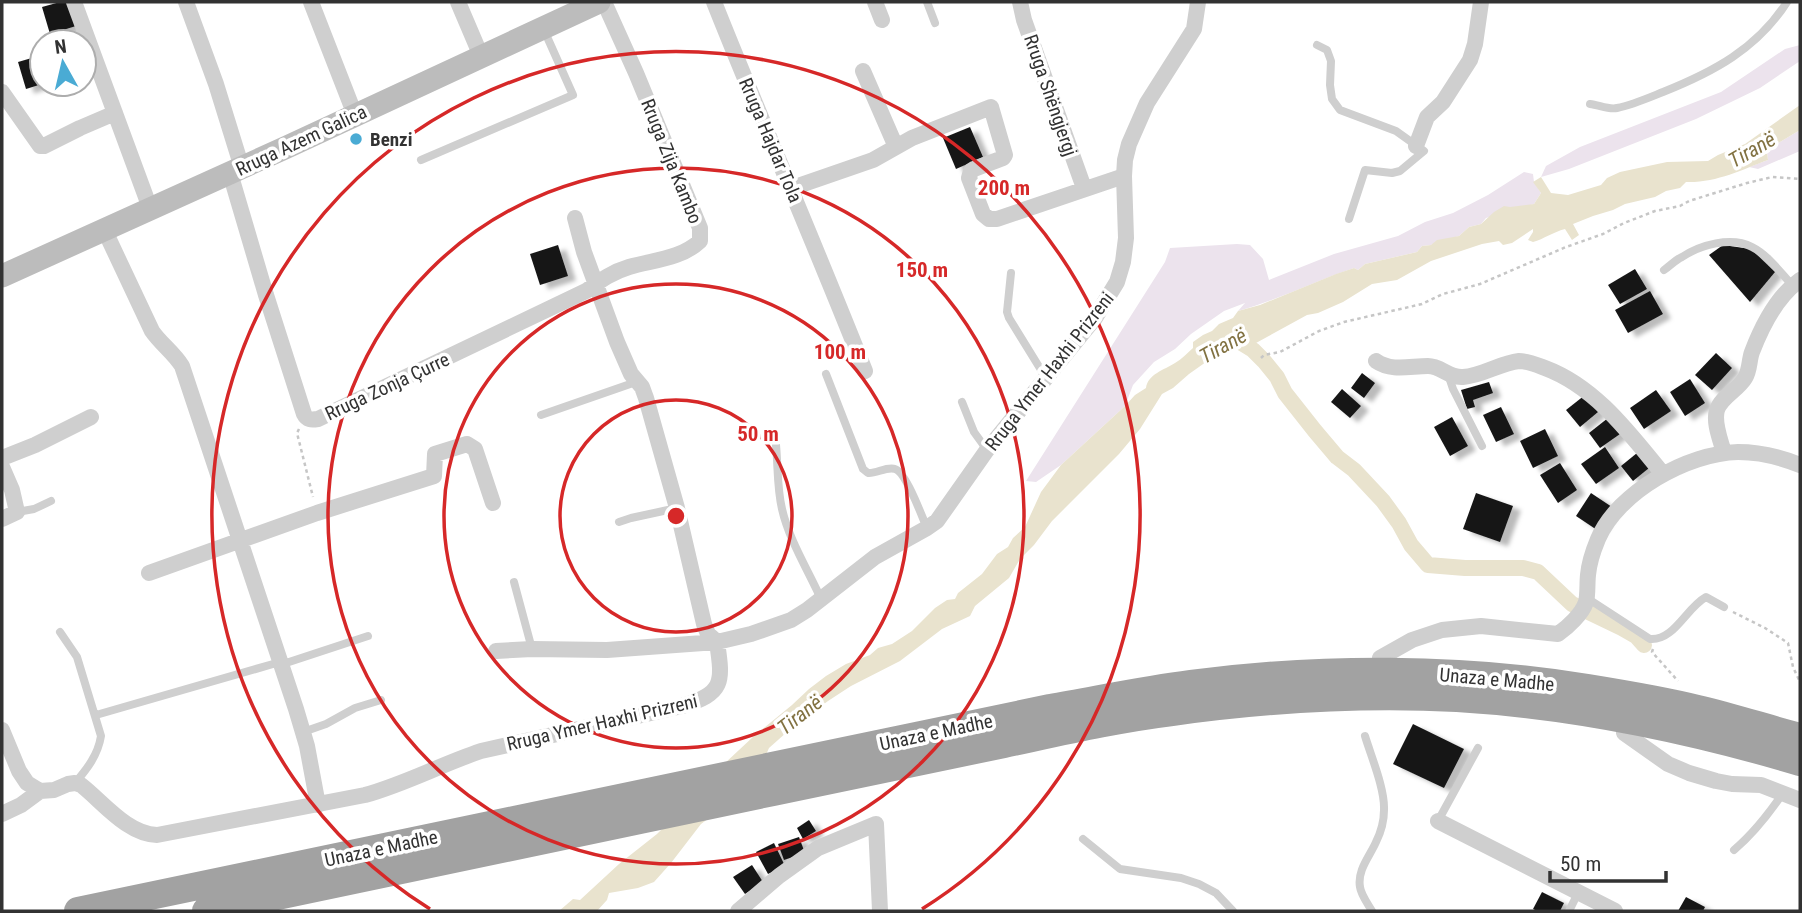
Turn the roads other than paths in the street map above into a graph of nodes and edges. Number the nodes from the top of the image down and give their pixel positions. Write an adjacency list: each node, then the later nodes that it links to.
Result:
1 (74, 2): 22 (street)
2 (186, 2): 27 (street, Rruga Zonja Çurre)
3 (311, 2): 23 (street)
4 (458, 2): 18 (street)
5 (601, 2): 13 (main road, Rruga Azem Galica); 38 (street, Rruga Zija Kambo)
6 (714, 2): 29 (street, Rruga Hajdar Tola)
7 (875, 2): 14 (street)
8 (927, 2): 15 (lane)
9 (1020, 2): 30 (street, Rruga Shëngjergj)
10 (1198, 2): 28 (street, Rruga Ymer Haxhi Prizreni)
11 (1481, 2): 24 (street)
12 (1787, 2): 21 (lane)
13 (572, 7): 16 (main road, Rruga Azem Galica)
14 (883, 20)
15 (935, 23)
16 (543, 27): 18 (main road, Rruga Azem Galica); 26 (lane)
17 (1317, 45): 24 (lane)
18 (481, 56): 23 (main road, Rruga Azem Galica)
19 (863, 71): 25 (street)
20 (2, 92): 22 (street)
21 (1590, 104)
22 (116, 113): 31 (street)
23 (355, 115): 27 (main road, Rruga Azem Galica)
24 (1416, 146): 33 (lane)
25 (896, 147): 29 (street); 30 (street)
26 (421, 160)
27 (236, 170): 31 (main road, Rruga Azem Galica); 38 (street, Rruga Zonja Çurre)
28 (1124, 176): 30 (street); 44 (street, Rruga Ymer Haxhi Prizreni)
29 (792, 188): 41 (street, Rruga Hajdar Tola)
30 (1084, 188)
31 (150, 208): 34 (main road, Rruga Azem Galica)
32 (575, 218): 38 (street)
33 (1349, 219)
34 (104, 229): 35 (main road, Rruga Azem Galica); 63 (street)
35 (11, 269)
36 (1664, 270): 39 (lane)
37 (1011, 273): 44 (lane)
38 (597, 283): 45 (street)
39 (1796, 283): 52 (street)
40 (1376, 360): 43 (street)
41 (865, 371)
42 (826, 374): 62 (lane)
43 (1448, 374): 50 (lane); 56 (street)
44 (1046, 378): 51 (street, Rruga Ymer Haxhi Prizreni)
45 (636, 382): 47 (lane); 59 (street)
46 (962, 402): 51 (lane)
47 (541, 415)
48 (91, 417): 53 (street)
49 (776, 444): 66 (lane)
50 (1482, 446)
51 (987, 450): 62 (street, Rruga Ymer Haxhi Prizreni)
52 (1724, 453): 54 (street); 56 (street)
53 (2, 458)
54 (1800, 465)
55 (2, 467): 60 (street)
56 (1663, 474): 68 (street)
57 (51, 501): 60 (lane)
58 (493, 503): 63 (street)
59 (677, 508): 61 (lane); 71 (street)
60 (9, 516)
61 (619, 522)
62 (927, 528): 66 (street, Rruga Ymer Haxhi Prizreni)
63 (241, 540): 64 (street); 75 (street)
64 (149, 573)
65 (514, 582): 72 (lane)
66 (821, 598): 71 (street, Rruga Ymer Haxhi Prizreni)
67 (1724, 607): 68 (lane)
68 (1582, 608): 74 (street)
69 (60, 632): 78 (lane)
70 (368, 636): 75 (lane)
71 (717, 642): 72 (street); 91 (street, Rruga Ymer Haxhi Prizreni)
72 (532, 649): 73 (street)
73 (496, 651)
74 (1380, 658)
75 (281, 663): 78 (lane); 81 (street)
76 (1237, 692): 79 (highway); 83 (highway, Unaza e Madhe); 85 (highway, Unaza e Madhe); 86 (highway, Unaza e Madhe); 88 (highway)
77 (381, 700): 81 (lane)
78 (96, 715): 87 (lane)
79 (1800, 724)
80 (2, 730): 89 (street)
81 (303, 732): 91 (street)
82 (1365, 736): 102 (lane)
83 (1800, 737)
84 (1478, 748): 93 (lane)
85 (1800, 762)
86 (782, 777): 97 (highway, Unaza e Madhe); 98 (highway, Unaza e Madhe)
87 (75, 783): 89 (street); 91 (street, Rruga Ymer Haxhi Prizreni)
88 (1792, 786): 90 (street); 95 (lane)
89 (40, 791): 92 (street)
90 (1800, 800)
91 (318, 805)
92 (2, 814)
93 (1438, 821): 96 (street)
94 (1083, 839): 101 (lane)
95 (1734, 850)
96 (1578, 893): 103 (lane); 104 (street)
97 (78, 911)
98 (206, 911)
99 (738, 911): 100 (street)
100 (880, 911)
101 (1233, 911)
102 (1372, 911)
103 (1569, 911)
104 (1615, 911)

